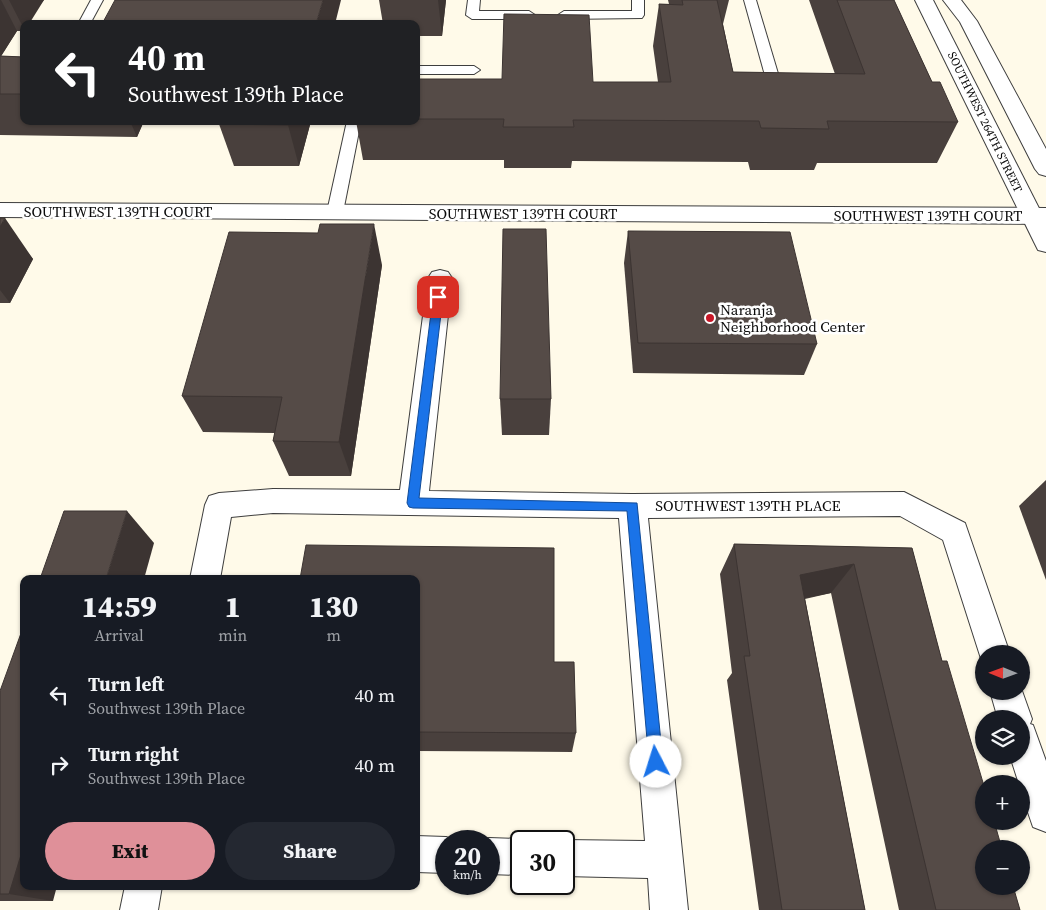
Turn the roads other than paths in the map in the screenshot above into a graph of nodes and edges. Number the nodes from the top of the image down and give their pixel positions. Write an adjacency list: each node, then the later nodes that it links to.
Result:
1 (97, 0): 7 (lane)
2 (474, 0): 3 (lane)
3 (638, 0)
4 (750, 0): 10 (lane)
5 (924, 0): 15 (street, SOUTHWEST 264TH STREET)
6 (952, 0): 12 (street, SOUTHWEST 264TH STREET)
7 (86, 20)
8 (420, 70): 9 (lane)
9 (474, 70)
10 (779, 101)
11 (353, 125): 14 (lane)
12 (1046, 169)
13 (0, 210): 14 (street, SOUTHWEST 139TH COURT)
14 (335, 212): 15 (street, SOUTHWEST 139TH COURT)
15 (1039, 216): 16 (street, SOUTHWEST 264TH STREET)
16 (1046, 244)
17 (440, 278): 18 (street)
18 (413, 503): 19 (street, SOUTHWEST 139TH PLACE); 20 (street, SOUTHWEST 139TH PLACE)
19 (632, 506): 21 (street, SOUTHWEST 139TH PLACE); 27 (street)
20 (206, 575)
21 (991, 645)
22 (1030, 765): 23 (street)
23 (1046, 814)
24 (420, 854): 25 (street)
25 (435, 855)
26 (575, 858): 27 (street)
27 (665, 860): 30 (street)
28 (143, 890): 29 (street)
29 (139, 910)
30 (669, 910)

